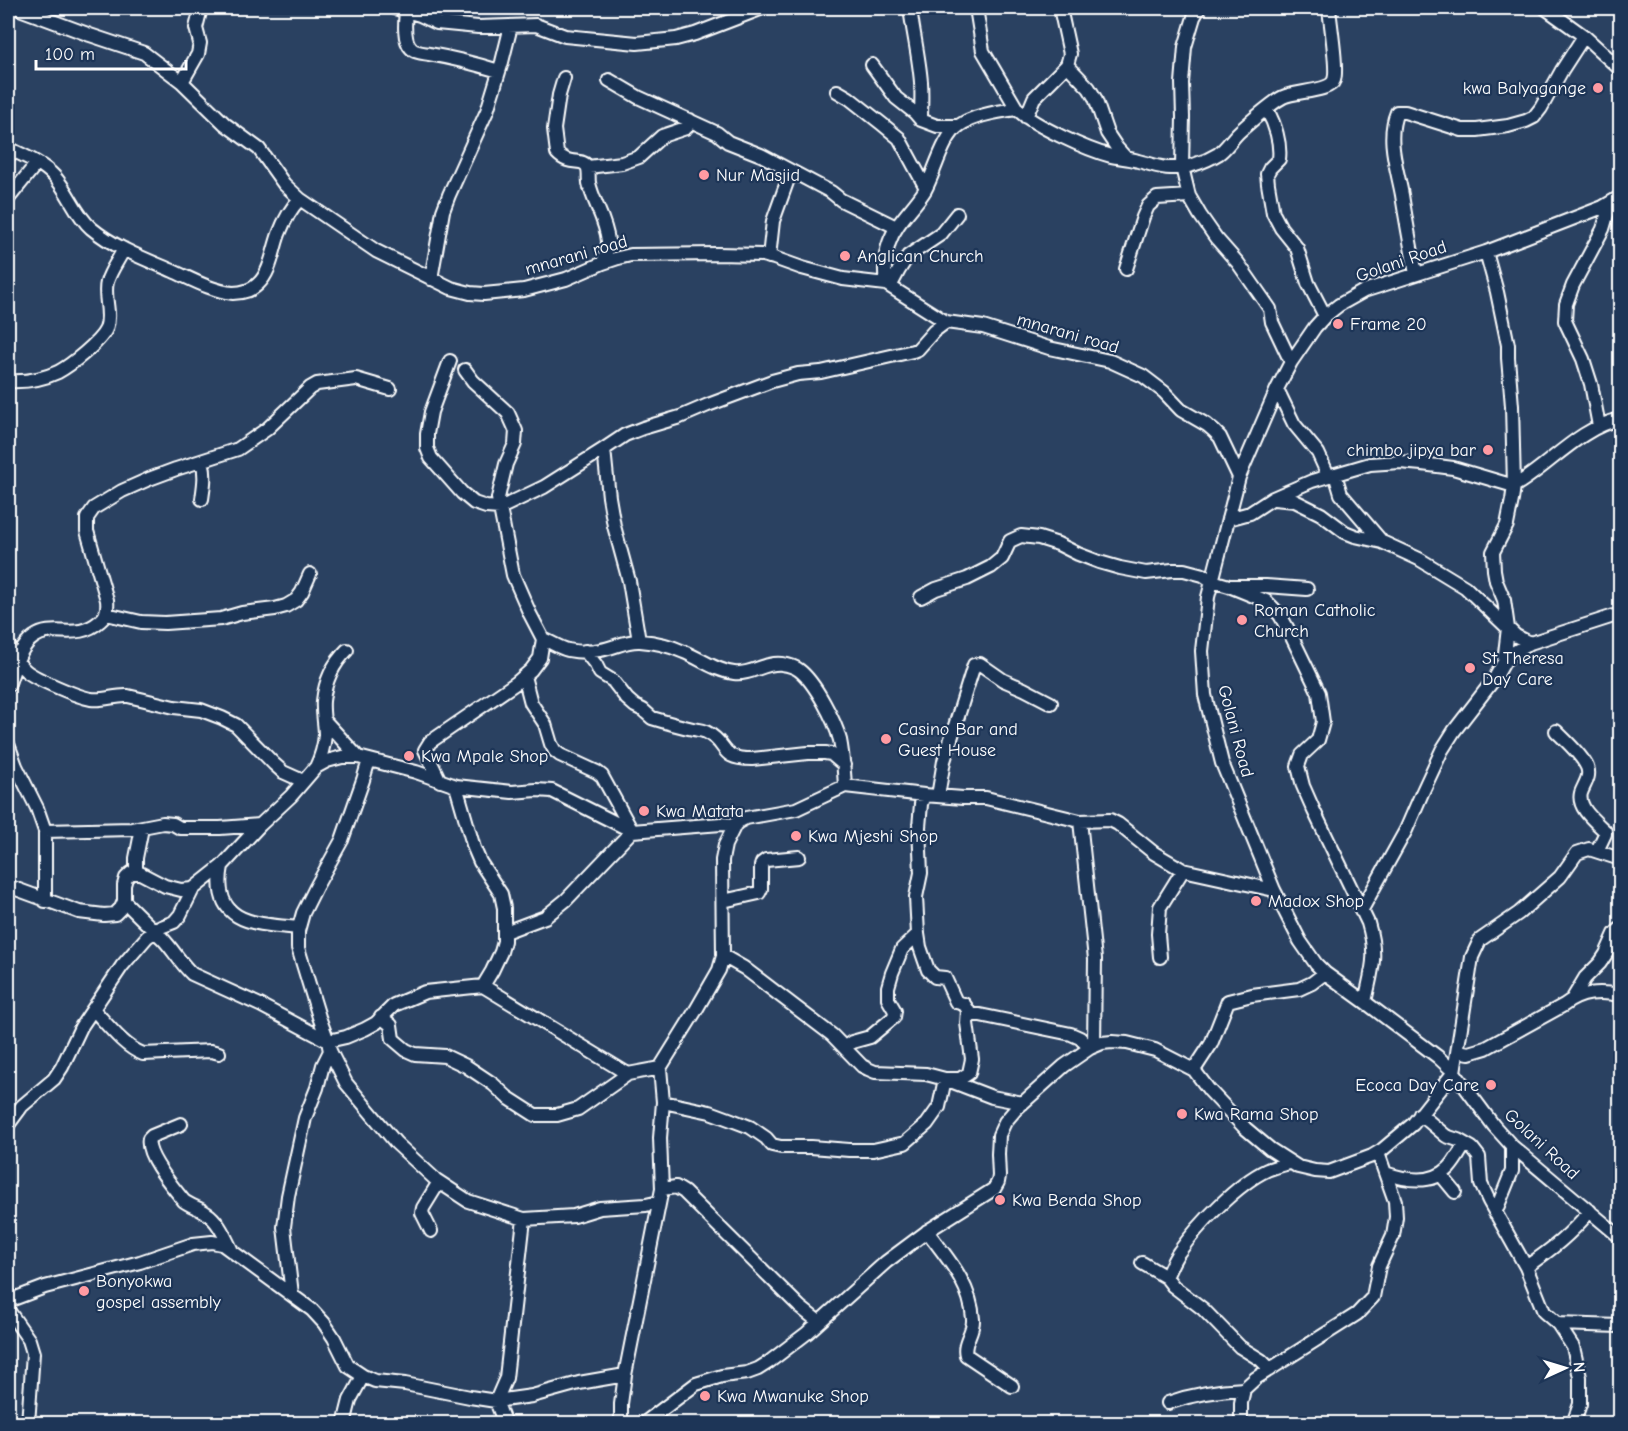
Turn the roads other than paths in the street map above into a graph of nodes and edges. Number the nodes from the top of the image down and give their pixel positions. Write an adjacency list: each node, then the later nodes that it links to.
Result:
1 (17, 8): 12 (street, mnarani road)
2 (201, 8): 22 (street)
3 (763, 8): 14 (street)
4 (910, 8): 27 (street)
5 (976, 8): 25 (street)
6 (1060, 8): 17 (street)
7 (1199, 8): 33 (street)
8 (1329, 8): 24 (street)
9 (1545, 8): 13 (street)
10 (1569, 8): 13 (street)
11 (400, 9): 14 (street); 19 (street)
12 (47, 14): 22 (street, mnarani road)
13 (1562, 20): 15 (street)
14 (511, 27): 19 (street)
15 (1584, 36): 18 (street); 47 (street)
16 (872, 65): 27 (street)
17 (1067, 65): 25 (street); 30 (street)
18 (1620, 69)
19 (499, 71): 48 (street)
20 (564, 78): 32 (street)
21 (609, 80): 26 (street)
22 (182, 82): 38 (street, mnarani road)
23 (837, 91): 35 (street)
24 (1267, 110): 33 (street); 50 (street)
25 (1022, 113): 28 (street); 30 (street)
26 (690, 120): 32 (street); 34 (street)
27 (921, 120): 28 (street)
28 (958, 126): 35 (street)
29 (8, 148): 31 (street)
30 (1126, 158): 33 (street)
31 (38, 163): 37 (street); 42 (street)
32 (588, 167): 45 (street)
33 (1182, 167): 36 (street)
34 (791, 171): 41 (street); 44 (street)
35 (926, 188): 41 (street)
36 (1189, 196): 46 (street); 53 (street)
37 (8, 199)
38 (300, 199): 42 (street); 48 (street, mnarani road)
39 (1616, 199): 43 (street, Golani Road); 59 (street)
40 (957, 214): 49 (street)
41 (896, 227): 49 (street)
42 (124, 249): 55 (street)
43 (1486, 252): 47 (street, Golani Road); 64 (street)
44 (769, 257): 45 (street, mnarani road); 49 (street, mnarani road)
45 (603, 263): 48 (street, mnarani road)
46 (1126, 269)
47 (1416, 274): 50 (street, Golani Road)
48 (431, 279)
49 (888, 285): 51 (street, mnarani road)
50 (1325, 316): 53 (street, Golani Road)
51 (946, 322): 60 (street); 63 (street, mnarani road)
52 (450, 361): 67 (street)
53 (1291, 362): 57 (street, Golani Road)
54 (465, 370): 67 (street)
55 (8, 381)
56 (390, 389): 61 (street)
57 (1277, 389): 62 (street); 63 (street, Golani Road)
58 (1620, 419): 59 (street)
59 (1599, 426): 64 (street)
60 (604, 449): 67 (street); 79 (street)
61 (202, 461): 66 (street); 75 (street)
62 (1332, 475): 64 (street); 65 (street); 69 (street)
63 (1239, 477): 68 (street, Golani Road)
64 (1514, 486): 77 (street)
65 (1273, 498): 68 (street); 69 (street)
66 (202, 499)
67 (500, 508): 78 (street)
68 (1228, 519): 71 (street, Golani Road)
69 (1382, 542): 77 (street)
70 (310, 574): 75 (street)
71 (1212, 581): 72 (street); 74 (street); 117 (street, Golani Road)
72 (1229, 586): 73 (street); 121 (street)
73 (1307, 589)
74 (921, 597)
75 (106, 614): 84 (street)
76 (1620, 614): 80 (street)
77 (1508, 628): 80 (street); 85 (street)
78 (543, 639): 83 (street); 86 (street)
79 (639, 640): 83 (street); 94 (street)
80 (1530, 643): 85 (street)
81 (8, 644): 84 (street)
82 (347, 650): 89 (street)
83 (585, 651): 94 (street)
84 (17, 662): 87 (street); 97 (street)
85 (1504, 662): 121 (street)
86 (524, 676): 92 (street); 108 (street)
87 (8, 686)
88 (1051, 703): 102 (street)
89 (324, 720): 93 (street); 95 (street)
90 (1556, 731): 109 (street)
91 (8, 744): 107 (street)
92 (425, 750): 96 (street); 98 (street)
93 (363, 758): 95 (street); 96 (street); 122 (street)
94 (844, 765): 100 (street)
95 (316, 767): 97 (street)
96 (416, 772): 98 (street)
97 (303, 781): 104 (street)
98 (440, 781): 99 (street)
99 (456, 786): 108 (street); 125 (street)
100 (844, 786): 101 (street); 105 (street)
101 (924, 795): 102 (street); 126 (street)
102 (938, 795): 103 (street)
103 (1080, 821): 113 (street); 139 (street)
104 (260, 825): 106 (street); 112 (street)
105 (735, 825): 108 (street); 120 (street)
106 (142, 828): 107 (street); 114 (street)
107 (45, 831): 118 (street)
108 (632, 831): 125 (street)
109 (1598, 851): 111 (street); 140 (street)
110 (799, 857): 120 (street)
111 (1620, 859)
112 (222, 866): 116 (street); 122 (street)
113 (1184, 870): 117 (street); 128 (street)
114 (136, 872): 116 (street); 119 (street)
115 (8, 886): 118 (street)
116 (193, 889): 124 (street)
117 (1274, 891): 129 (street, Golani Road)
118 (45, 901): 119 (street)
119 (124, 901): 124 (street)
120 (723, 901): 127 (street)
121 (1361, 910): 133 (street)
122 (299, 928): 137 (street)
123 (1620, 929): 132 (street)
124 (154, 932): 134 (street); 137 (street)
125 (505, 932): 130 (street)
126 (918, 934): 136 (street); 138 (street)
127 (723, 956): 138 (street); 142 (street)
128 (1160, 957)
129 (1325, 973): 133 (street, Golani Road); 143 (street)
130 (483, 986): 135 (street); 145 (street)
131 (1620, 995): 132 (street)
132 (1573, 998): 140 (street)
133 (1365, 1002): 144 (street, Golani Road)
134 (93, 1009): 141 (street); 151 (street)
135 (381, 1017): 137 (street); 145 (street)
136 (969, 1018): 139 (street); 146 (street)
137 (329, 1046): 158 (street); 172 (street)
138 (845, 1047): 146 (street)
139 (1092, 1047): 143 (street); 148 (street)
140 (1458, 1051): 144 (street)
141 (219, 1053)
142 (660, 1068): 145 (street); 147 (street)
143 (1194, 1070): 155 (street)
144 (1454, 1072): 149 (street); 153 (street, Golani Road)
145 (628, 1074)
146 (945, 1079): 147 (street); 148 (street)
147 (663, 1102): 159 (street)
148 (1023, 1103): 166 (street)
149 (1420, 1114): 152 (street); 154 (street)
150 (181, 1124): 168 (street)
151 (8, 1125)
152 (1465, 1144): 157 (street); 163 (street)
153 (1512, 1146): 162 (street, Golani Road); 163 (street)
154 (1378, 1153): 155 (street); 156 (street)
155 (1290, 1163): 171 (street)
156 (1385, 1173): 157 (street); 178 (street)
157 (1441, 1175): 160 (street)
158 (439, 1182): 164 (street); 165 (street)
159 (662, 1189): 161 (street); 175 (street)
160 (1455, 1192)
161 (659, 1202): 164 (street); 180 (street)
162 (1590, 1210): 167 (street, Golani Road); 170 (street)
163 (1496, 1213): 170 (street)
164 (524, 1219): 183 (street)
165 (431, 1231)
166 (927, 1231): 175 (street); 181 (street)
167 (1620, 1236)
168 (232, 1251): 172 (street); 173 (street)
169 (1142, 1263): 171 (street)
170 (1526, 1267): 176 (street)
171 (1166, 1277): 178 (street)
172 (292, 1294): 179 (street)
173 (8, 1301)
174 (8, 1310): 185 (street)
175 (819, 1322): 189 (street)
176 (1558, 1324): 177 (street); 191 (street)
177 (1620, 1326)
178 (1270, 1369): 182 (street)
179 (363, 1376): 183 (street); 186 (street)
180 (625, 1376): 183 (street); 188 (street)
181 (1012, 1386)
182 (1244, 1389): 184 (street); 190 (street)
183 (496, 1401): 187 (street)
184 (1168, 1403)
185 (28, 1424)
186 (344, 1424)
187 (505, 1424)
188 (621, 1424)
189 (643, 1424)
190 (1241, 1424)
191 (1573, 1424)

